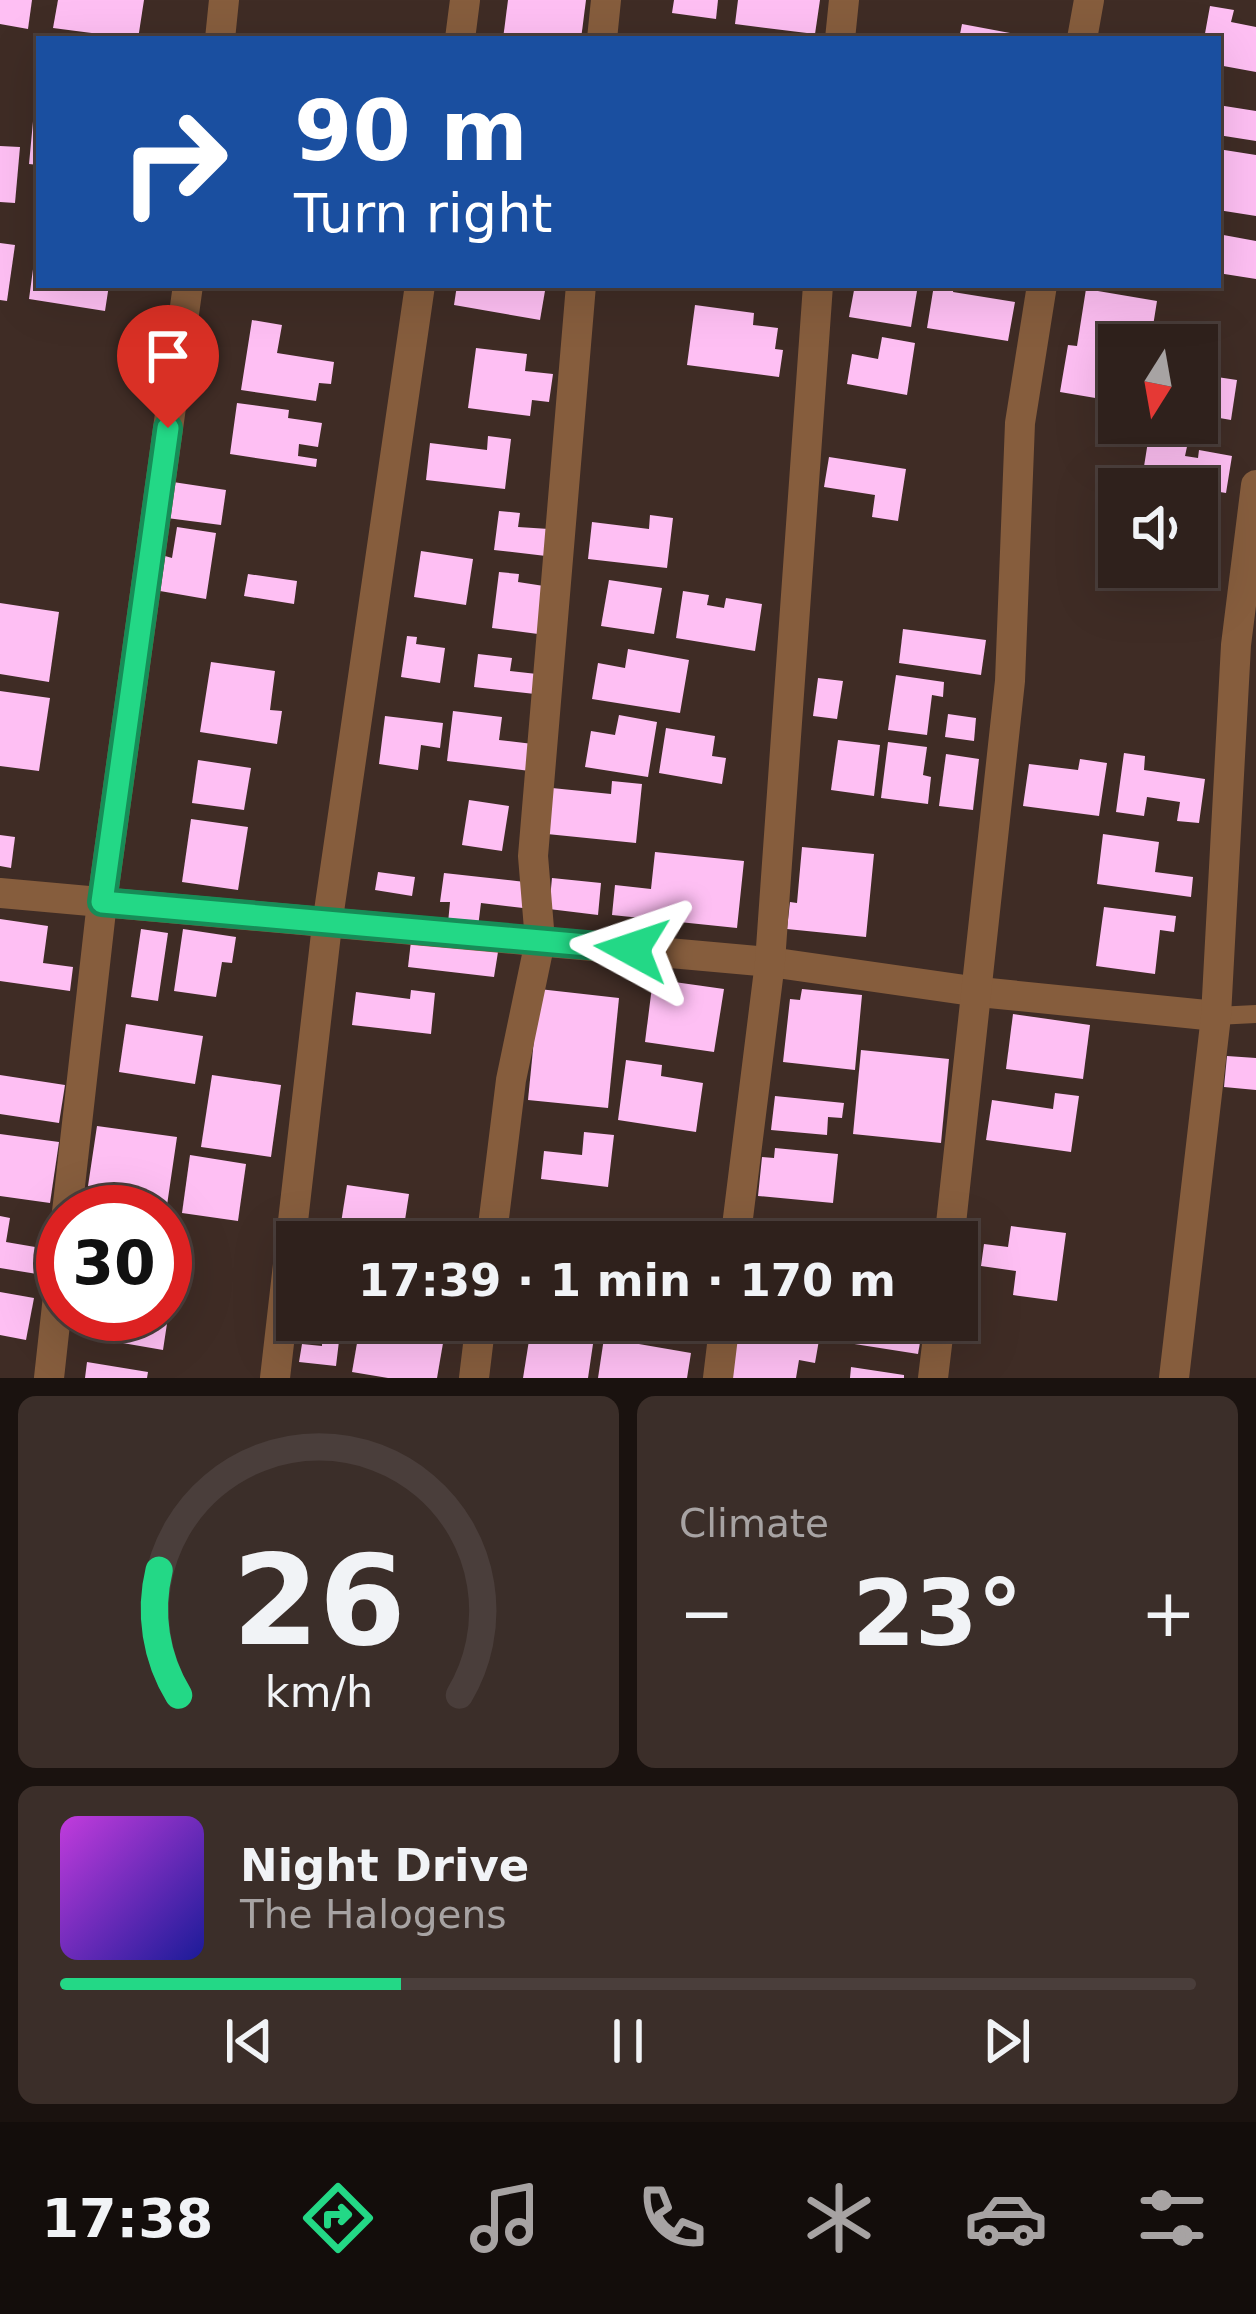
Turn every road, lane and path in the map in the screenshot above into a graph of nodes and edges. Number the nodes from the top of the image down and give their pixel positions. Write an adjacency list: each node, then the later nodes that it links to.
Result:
1 (224, 0): 6 (street)
2 (465, 0): 7 (street)
3 (606, 0): 8 (street)
4 (844, 0): 9 (street)
5 (1089, 0): 10 (street)
6 (220, 36)
7 (460, 36)
8 (602, 36)
9 (840, 36)
10 (1083, 36)
11 (188, 288): 18 (street)
12 (420, 288): 19 (street)
13 (581, 288): 20 (street)
14 (818, 288): 21 (street)
15 (1042, 288): 22 (street)
16 (1256, 485): 24 (street)
17 (0, 893): 18 (street)
18 (102, 902): 19 (street); 25 (street)
19 (327, 925): 20 (street); 34 (street)
20 (540, 941): 21 (street); 26 (street)
21 (770, 962): 22 (street); 27 (street)
22 (979, 992): 24 (street); 28 (street)
23 (1256, 1014): 24 (lane)
24 (1216, 1016): 38 (street)
25 (71, 1185)
26 (494, 1221)
27 (738, 1221)
28 (952, 1221)
29 (53, 1341): 33 (street)
30 (479, 1341): 35 (street)
31 (722, 1341): 36 (street)
32 (937, 1341): 37 (street)
33 (49, 1378)
34 (275, 1378)
35 (474, 1378)
36 (718, 1378)
37 (933, 1378)
38 (1174, 1378)

